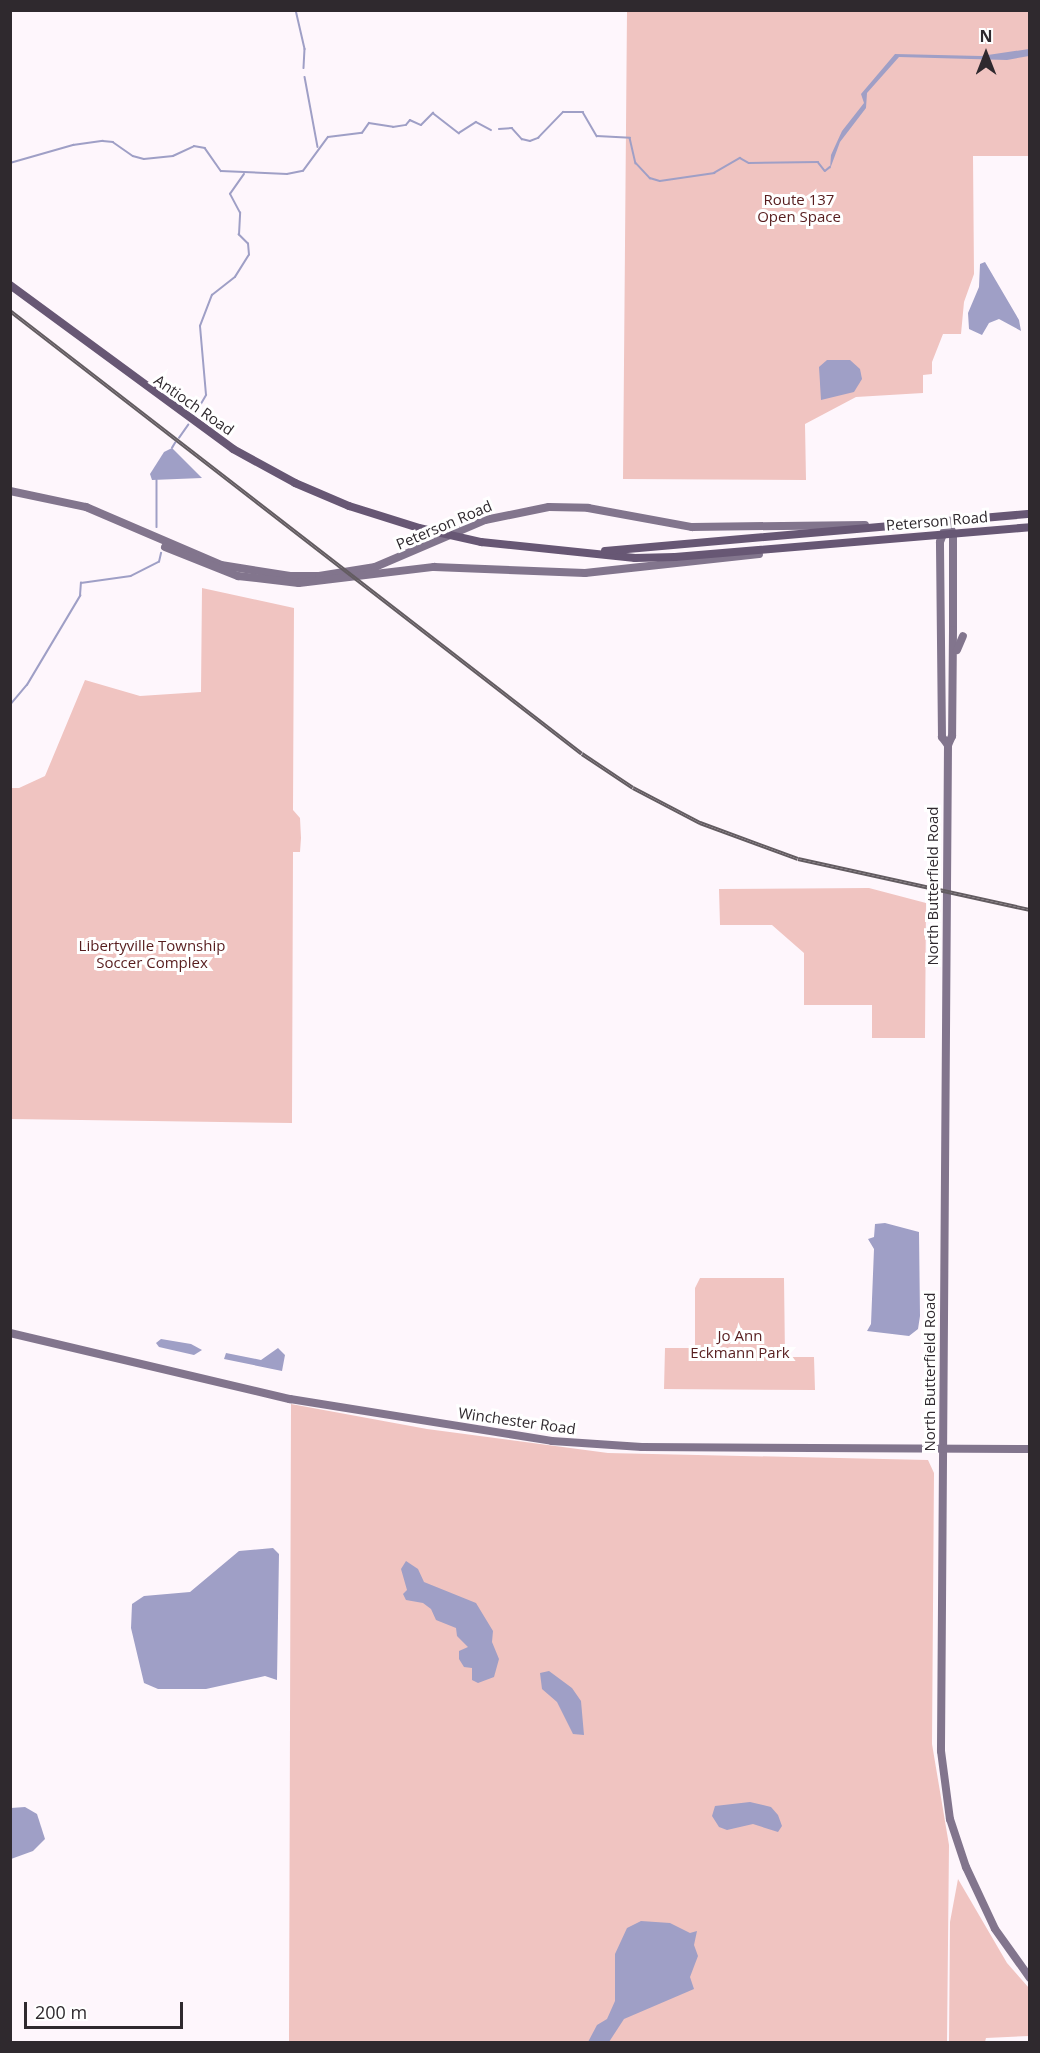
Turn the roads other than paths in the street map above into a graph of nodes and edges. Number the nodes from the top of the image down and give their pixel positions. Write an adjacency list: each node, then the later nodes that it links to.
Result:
1 (10, 285): 11 (main road, Antioch Road, bridge)
2 (10, 491): 3 (main road, Peterson Road)
3 (86, 507): 6 (main road, Peterson Road); 10 (main road, Peterson Road)
4 (1029, 514): 5 (main road, Peterson Road)
5 (948, 521): 6 (main road, Peterson Road); 8 (main road, North Butterfield Road); 9 (main road, North Butterfield Road)
6 (896, 525): 11 (main road, Peterson Road)
7 (1029, 527): 8 (main road, Peterson Road)
8 (953, 534): 9 (main road, Peterson Road); 12 (main road, North Butterfield Road)
9 (942, 535): 10 (main road, Peterson Road); 14 (main road, North Butterfield Road)
10 (848, 542): 11 (main road, Peterson Road)
11 (587, 552)
12 (953, 630): 14 (main road); 15 (main road, North Butterfield Road)
13 (963, 636): 15 (main road)
14 (941, 648): 16 (main road, North Butterfield Road)
15 (952, 699): 16 (main road, North Butterfield Road)
16 (948, 745): 18 (main road, North Butterfield Road)
17 (10, 1333): 18 (main road, Winchester Road)
18 (943, 1449): 19 (main road, Winchester Road); 20 (main road, North Butterfield Road)
19 (1029, 1449)
20 (1029, 1978)

